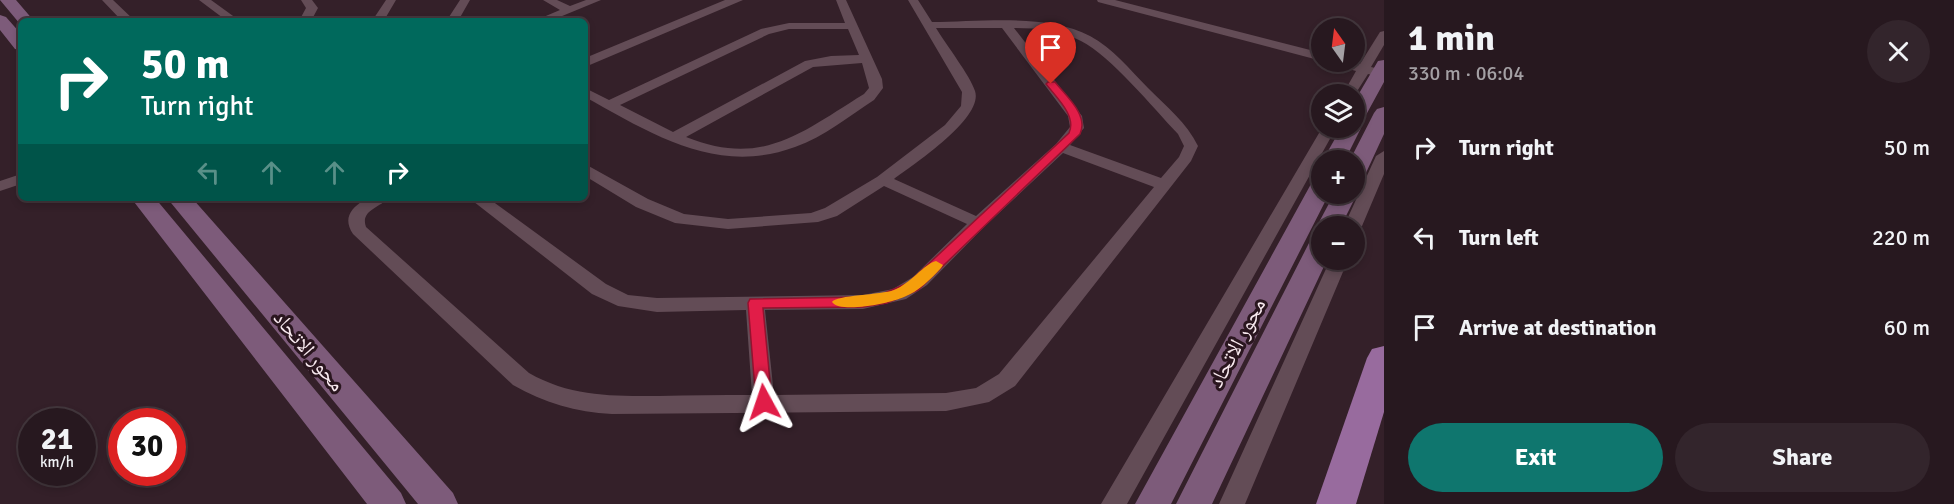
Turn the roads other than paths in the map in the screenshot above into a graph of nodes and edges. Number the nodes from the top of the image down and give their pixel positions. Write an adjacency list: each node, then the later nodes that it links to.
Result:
1 (8, 0): 15 (street)
2 (107, 0): 16 (street)
3 (204, 0): 17 (street)
4 (306, 0): 18 (street)
5 (391, 0): 19 (street)
6 (465, 0): 20 (street)
7 (548, 0): 14 (street)
8 (596, 0): 14 (street)
9 (738, 0): 30 (street)
10 (841, 0): 25 (street)
11 (913, 0): 23 (street)
12 (1102, 0): 13 (street)
13 (1134, 4): 28 (street)
14 (570, 10): 21 (street)
15 (23, 18)
16 (126, 18)
17 (230, 18)
18 (307, 18)
19 (380, 18)
20 (455, 18)
21 (548, 18)
22 (0, 20): 27 (street)
23 (928, 25): 24 (street); 43 (street)
24 (1005, 25): 39 (street); 44 (street)
25 (852, 26): 29 (street); 35 (street)
26 (1384, 35): 31 (street)
27 (18, 41)
28 (1311, 54)
29 (865, 59): 37 (street); 37 (street)
30 (588, 62)
31 (1378, 70): 32 (street); 34 (street)
32 (1361, 84)
33 (588, 94): 35 (street)
34 (1365, 98)
35 (609, 105): 37 (street)
36 (1384, 113): 40 (street)
37 (673, 138)
38 (1323, 138): 60 (street)
39 (1061, 147): 44 (street); 52 (street)
40 (1370, 164): 51 (street)
41 (588, 171): 43 (street)
42 (18, 180): 45 (street)
43 (883, 180): 52 (street)
44 (1164, 185): 57 (street)
45 (0, 186)
46 (145, 201): 58 (street, محور الاتحاد)
47 (182, 201): 59 (street, محور الاتحاد)
48 (375, 201): 57 (street)
49 (481, 201): 55 (street)
50 (1311, 204): 61 (street, محور الاتحاد)
51 (1356, 216)
52 (978, 224): 55 (street)
53 (1311, 265): 62 (street, محور الاتحاد)
54 (1335, 270): 63 (street)
55 (755, 303): 57 (street)
56 (1384, 358): 64 (main road)
57 (764, 402)
58 (388, 504)
59 (440, 504)
60 (1114, 504)
61 (1153, 504)
62 (1194, 504)
63 (1232, 504)
64 (1336, 504)

